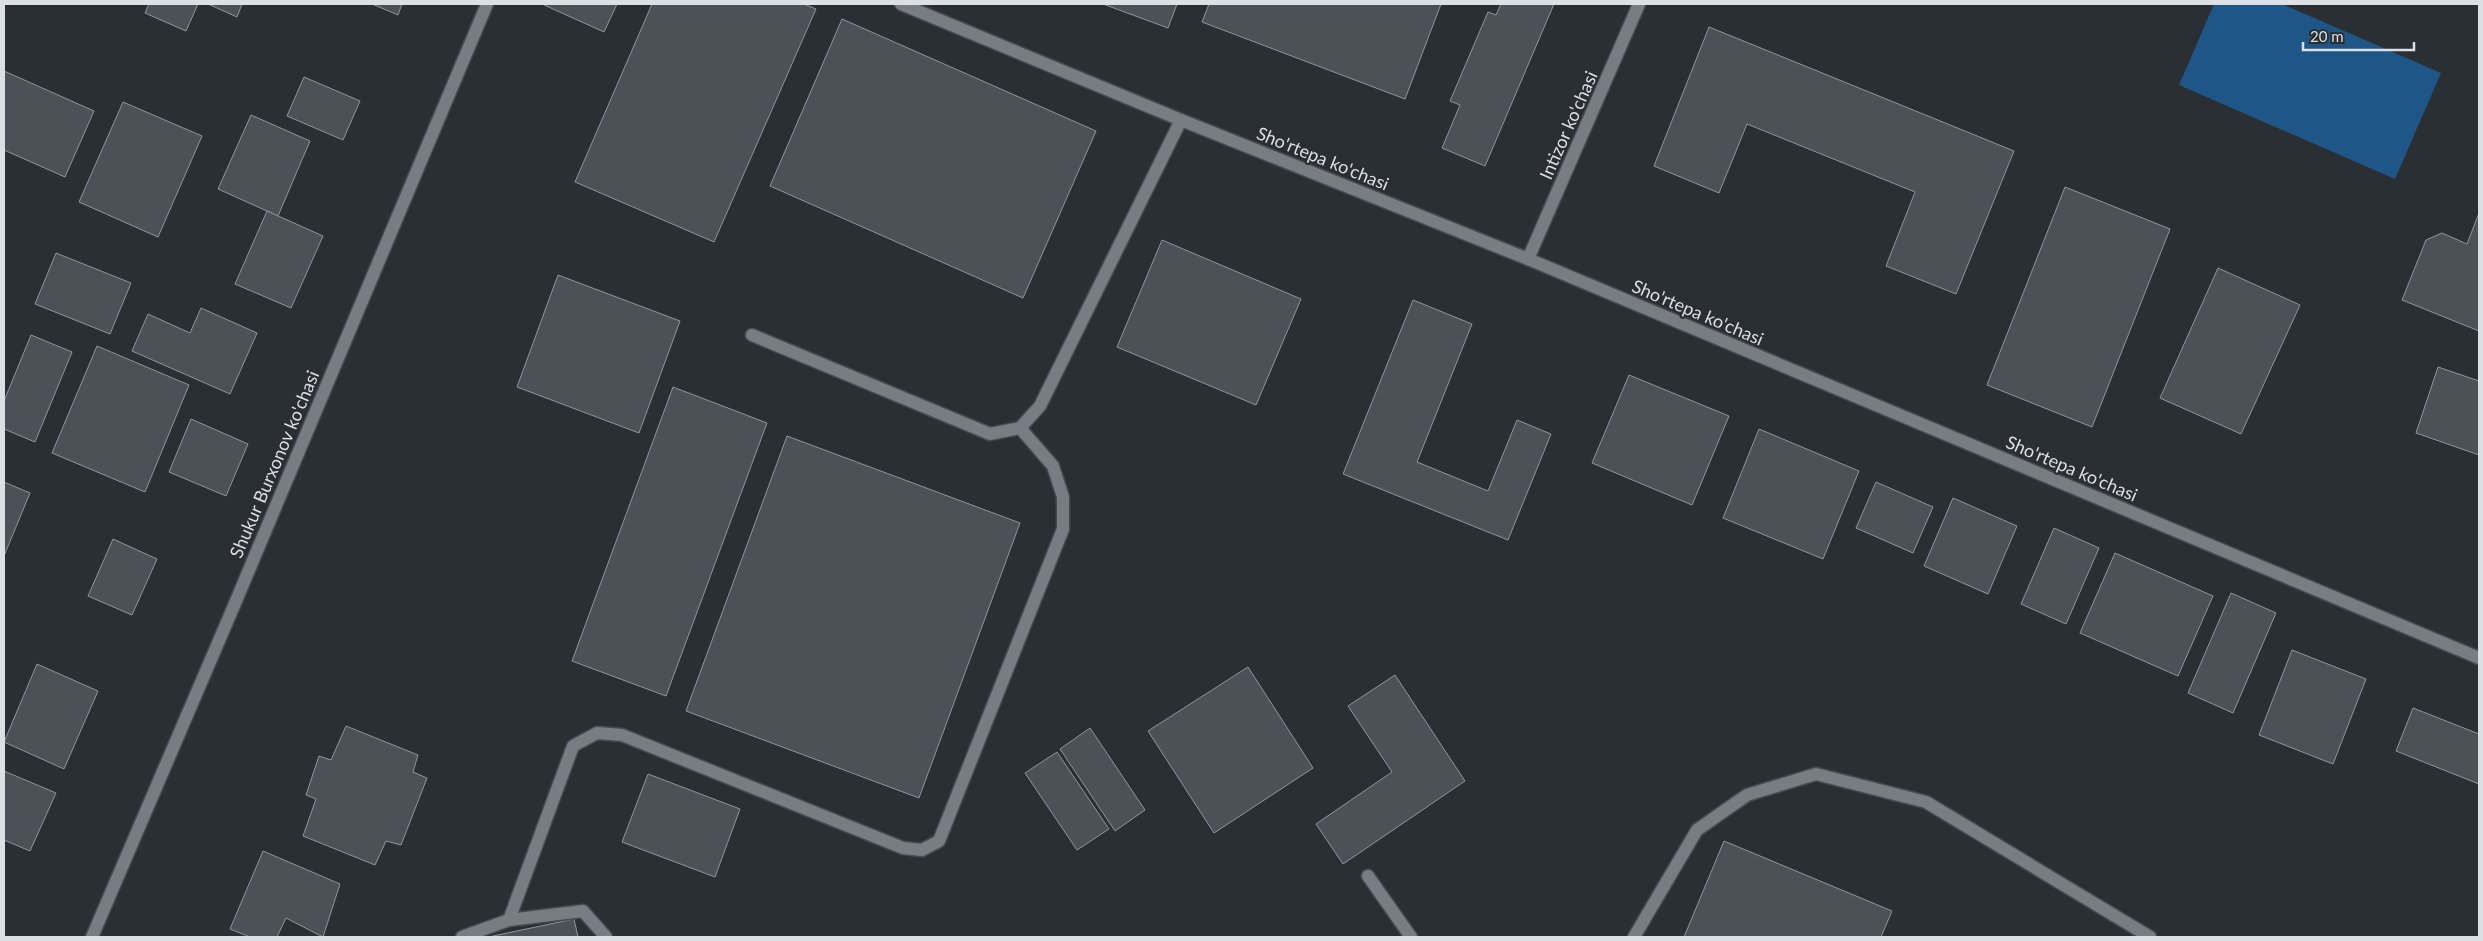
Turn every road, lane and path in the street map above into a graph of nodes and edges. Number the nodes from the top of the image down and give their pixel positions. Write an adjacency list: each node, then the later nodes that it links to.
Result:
1 (487, 4): 11 (street, Shukur Burxonov ko'chasi)
2 (901, 4): 4 (street, Sho'rtepa ko'chasi)
3 (1640, 4): 5 (street, Intizor ko'chasi)
4 (1181, 120): 5 (street, Sho'rtepa ko'chasi); 7 (street)
5 (1528, 259): 8 (street, Sho'rtepa ko'chasi)
6 (752, 335): 7 (street)
7 (1020, 428): 10 (street)
8 (2479, 658)
9 (1368, 876): 14 (street)
10 (509, 920): 12 (street); 13 (street)
11 (92, 937)
12 (462, 937)
13 (606, 937)
14 (1411, 937)
15 (1634, 937): 16 (street)
16 (2150, 937)

